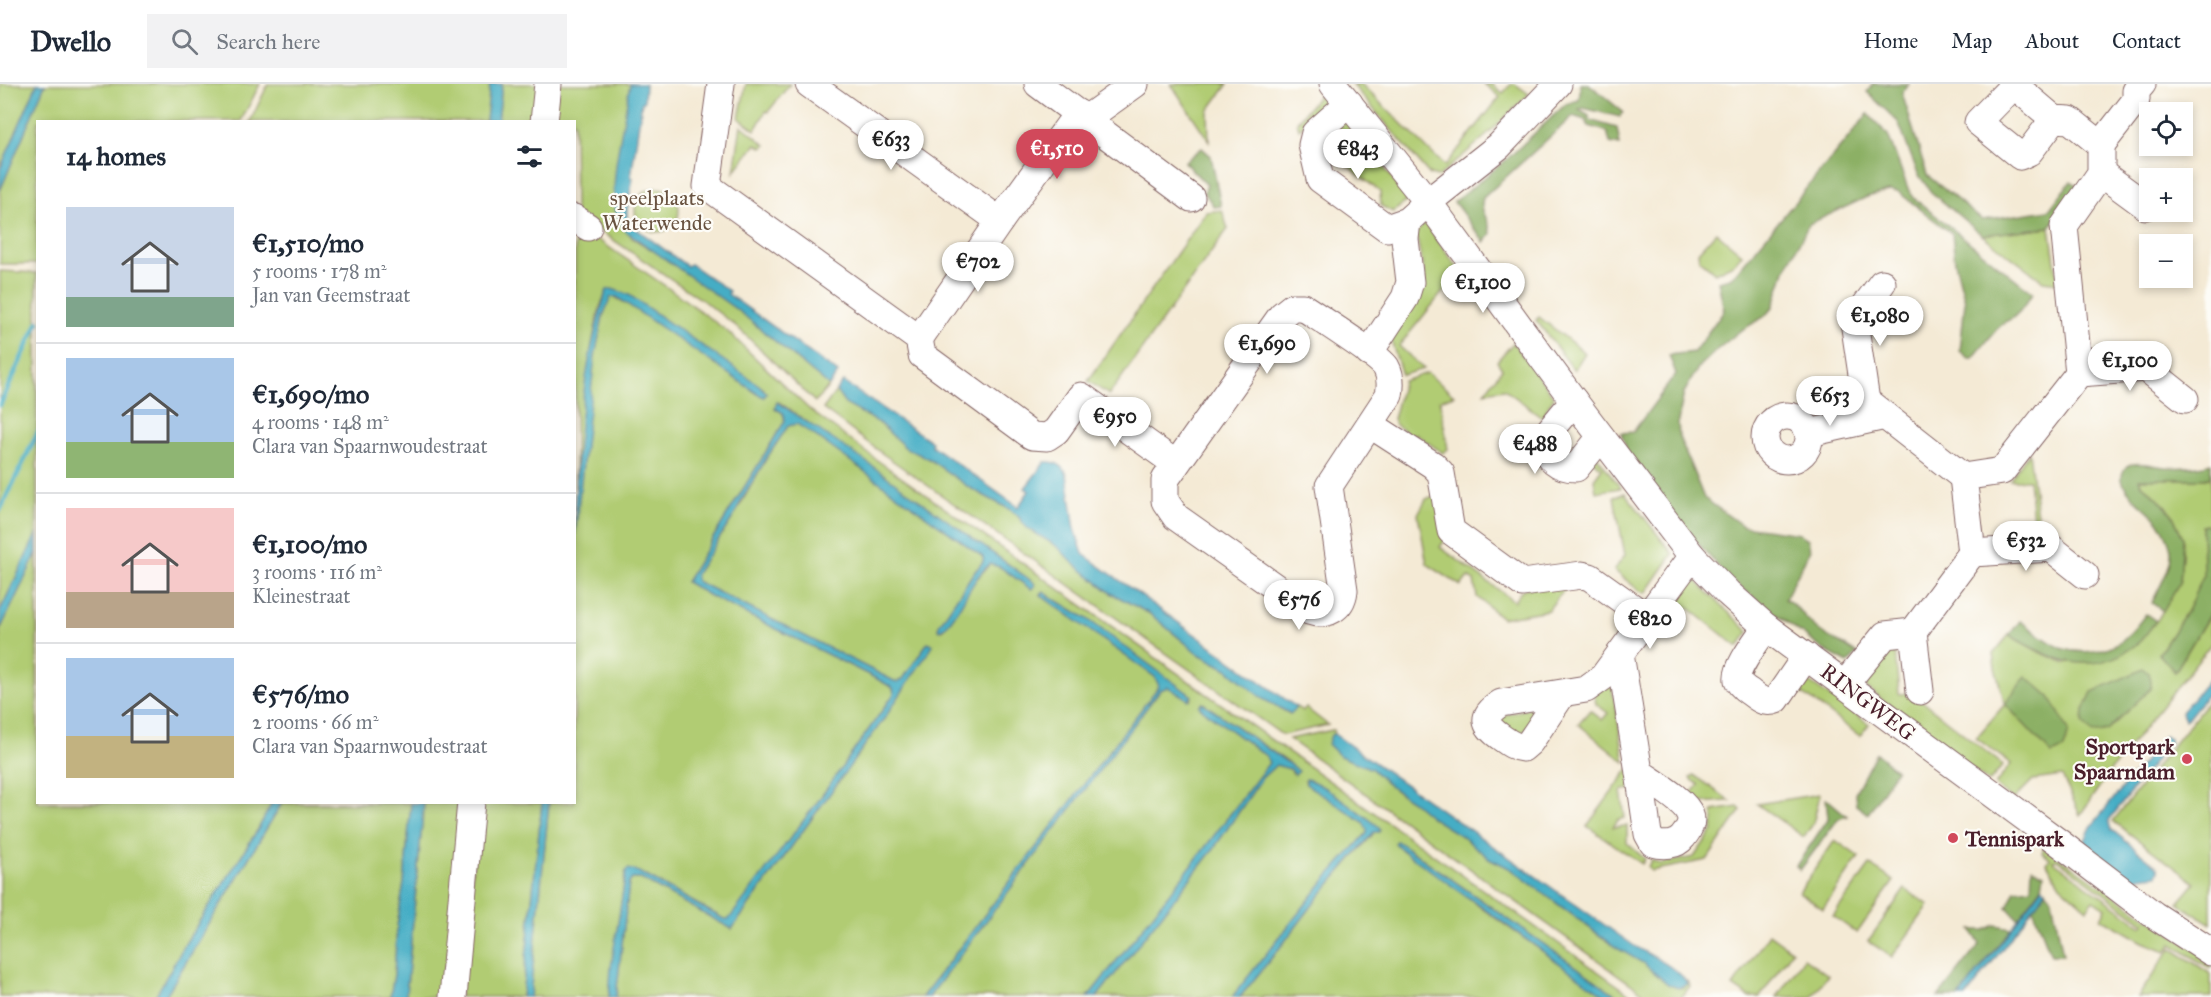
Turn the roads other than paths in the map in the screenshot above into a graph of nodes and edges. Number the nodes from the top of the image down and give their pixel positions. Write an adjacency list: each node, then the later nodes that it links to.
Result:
1 (548, 84): 11 (street)
2 (721, 84): 20 (street)
3 (809, 84): 17 (street)
4 (1038, 84): 9 (street)
5 (1135, 84): 9 (street)
6 (2142, 84): 12 (street)
7 (1544, 88): 16 (street)
8 (1341, 93): 16 (street); 18 (street)
9 (1082, 116): 14 (street); 17 (street)
10 (2054, 119): 12 (street)
11 (544, 120)
12 (2101, 145): 13 (street)
13 (2101, 173): 15 (street); 22 (street)
14 (1191, 198)
15 (2139, 201)
16 (1428, 202): 18 (street); 24 (street, RINGWEG)
17 (1000, 221): 20 (street)
18 (1407, 221): 21 (street)
19 (1882, 283): 25 (street)
20 (918, 339): 29 (street)
21 (1369, 353): 26 (street); 29 (street)
22 (2079, 373): 23 (street); 30 (street)
23 (2185, 399)
24 (1574, 400): 28 (street, RINGWEG); 28 (street)
25 (1885, 416): 27 (street); 30 (street)
26 (1371, 425): 29 (street); 34 (street)
27 (1809, 433)
28 (1601, 437): 32 (street, RINGWEG)
29 (1176, 464)
30 (1963, 477): 31 (street)
31 (1972, 553): 33 (street); 36 (street)
32 (1692, 555): 34 (street); 35 (street, RINGWEG)
33 (2085, 575)
34 (1646, 617): 37 (street)
35 (1766, 627): 38 (street, RINGWEG); 38 (street)
36 (1913, 633): 39 (street); 40 (street)
37 (1620, 654): 41 (street); 42 (street)
38 (1806, 656): 39 (street, RINGWEG)
39 (1845, 684): 44 (street, RINGWEG)
40 (1920, 691)
41 (1563, 693)
42 (1639, 772)
43 (471, 804): 45 (street)
44 (2211, 952)
45 (453, 997)

